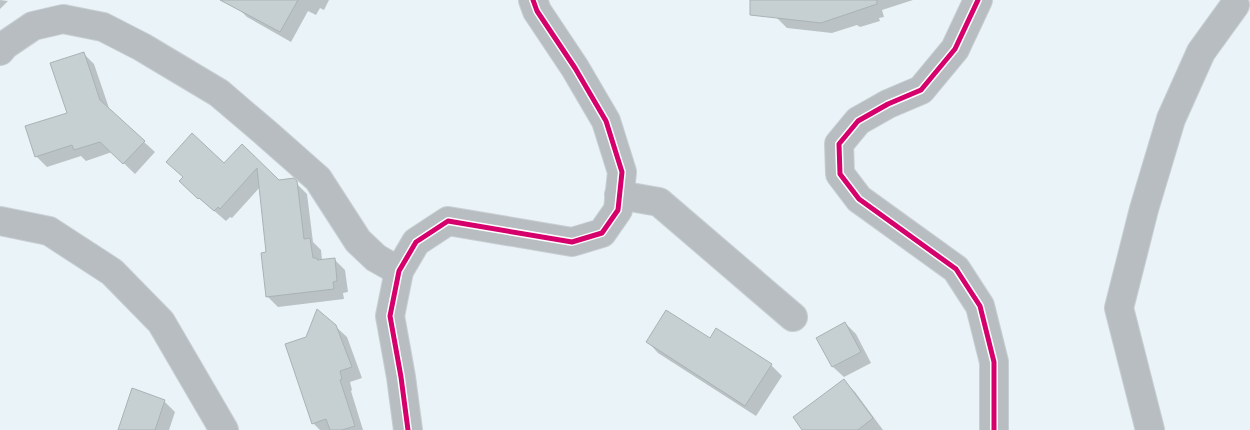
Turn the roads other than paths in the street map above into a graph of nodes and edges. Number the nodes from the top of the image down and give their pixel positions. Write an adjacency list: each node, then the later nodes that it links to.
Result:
1 (533, 0): 5 (street)
2 (978, 0): 11 (street)
3 (1235, 5): 12 (street)
4 (0, 51): 7 (street)
5 (620, 195): 7 (street); 8 (street)
6 (0, 221): 9 (street)
7 (399, 271): 10 (street)
8 (793, 317)
9 (224, 430)
10 (408, 430)
11 (994, 430)
12 (1150, 430)

